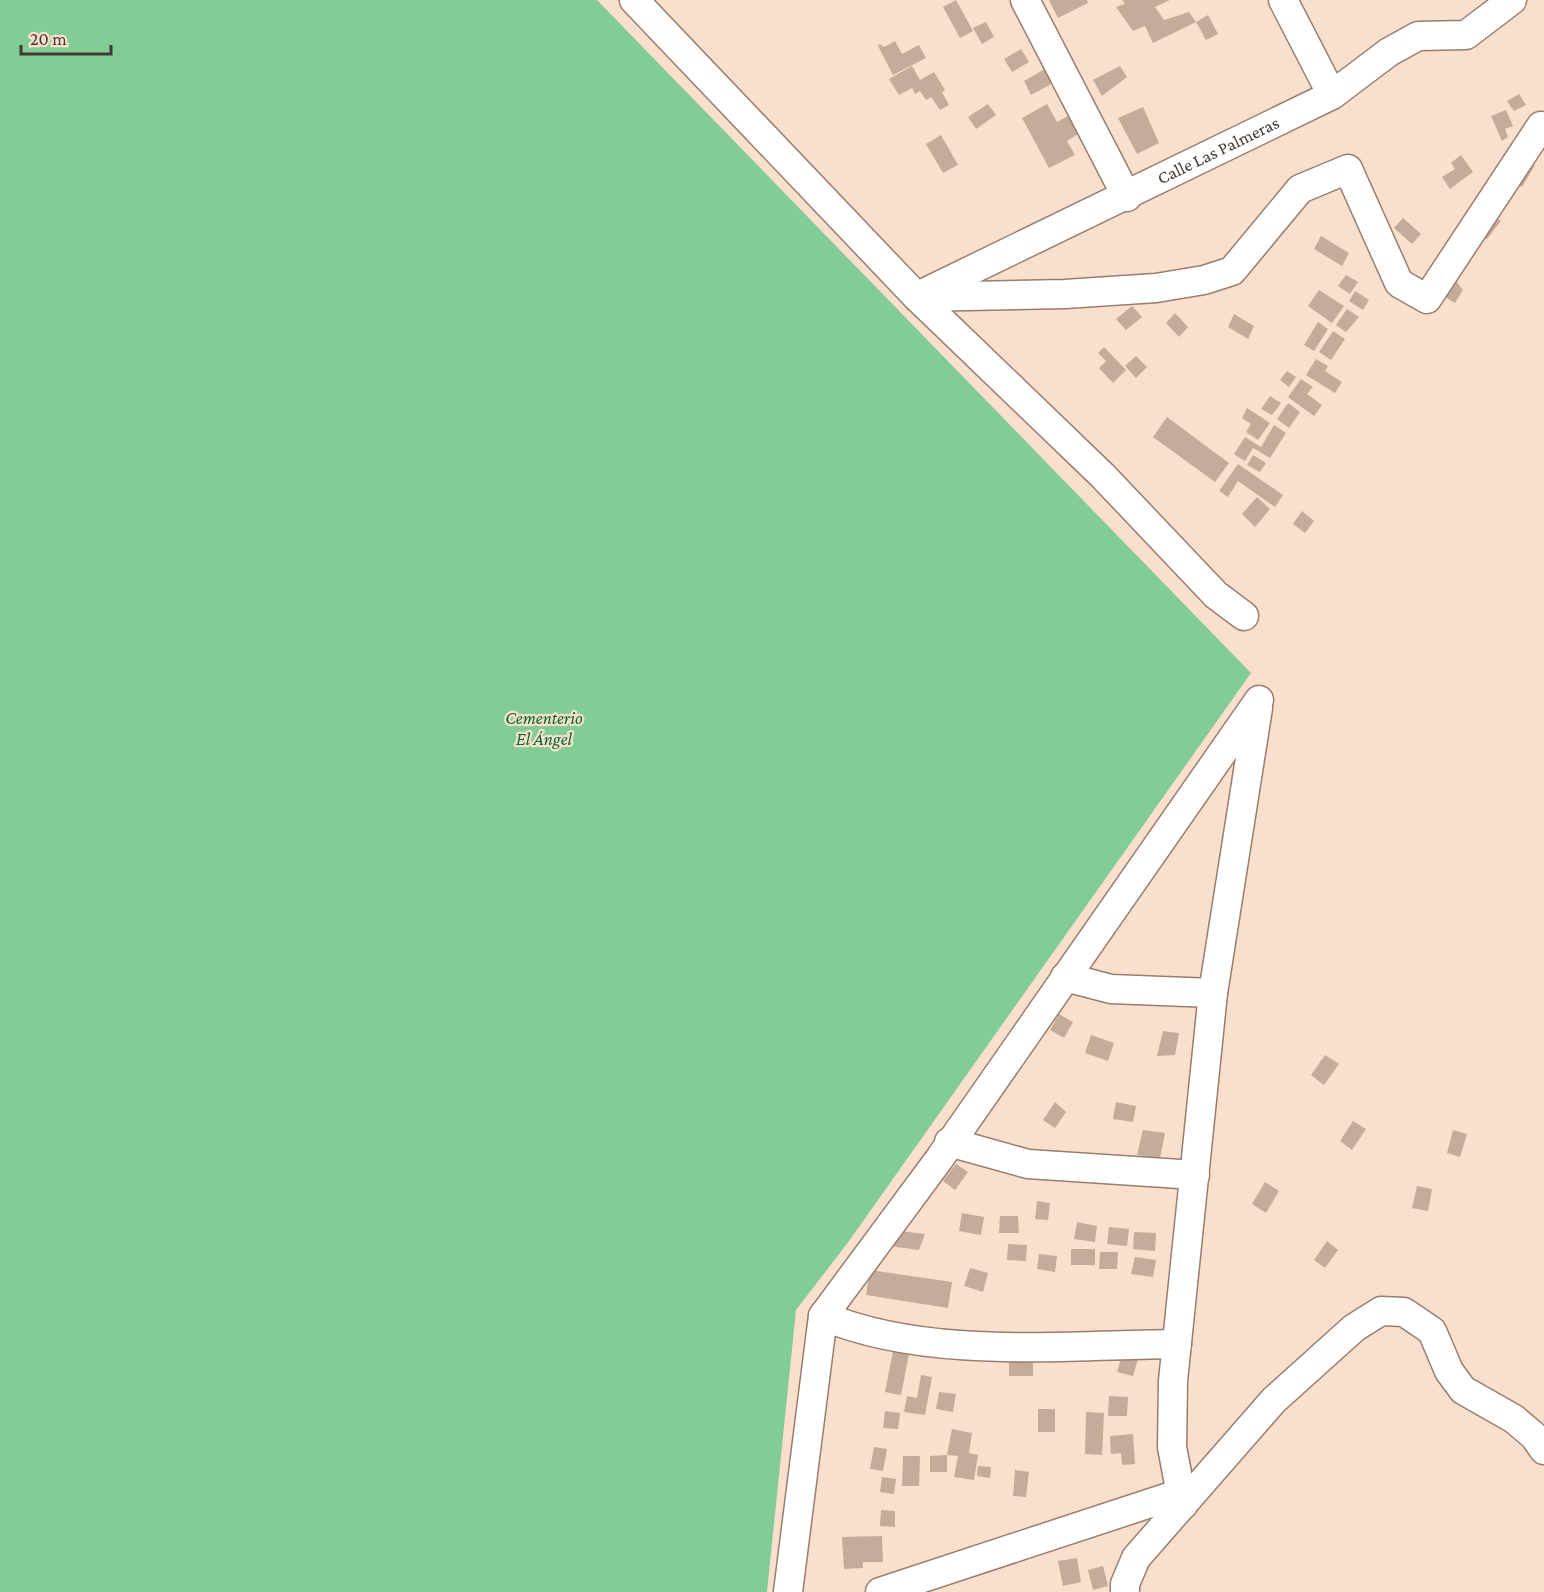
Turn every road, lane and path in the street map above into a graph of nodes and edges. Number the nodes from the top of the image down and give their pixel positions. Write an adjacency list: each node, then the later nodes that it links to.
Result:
1 (634, 0): 8 (street)
2 (1025, 0): 7 (street)
3 (1283, 0): 5 (street)
4 (1512, 0): 5 (street, Calle Las Palmeras)
5 (1332, 95): 7 (street, Calle Las Palmeras)
6 (1544, 128): 8 (street)
7 (1127, 196): 8 (street, Calle Las Palmeras)
8 (917, 297): 9 (street)
9 (1244, 616)
10 (1065, 976): 11 (street); 11 (street); 12 (street)
11 (1213, 993): 13 (street)
12 (949, 1142): 13 (street); 14 (street)
13 (1195, 1175): 15 (street)
14 (823, 1316): 15 (street); 18 (street)
15 (1177, 1344): 17 (street)
16 (1544, 1450): 17 (street)
17 (1182, 1499): 19 (street); 20 (street)
18 (788, 1592)
19 (880, 1592)
20 (1125, 1592)

